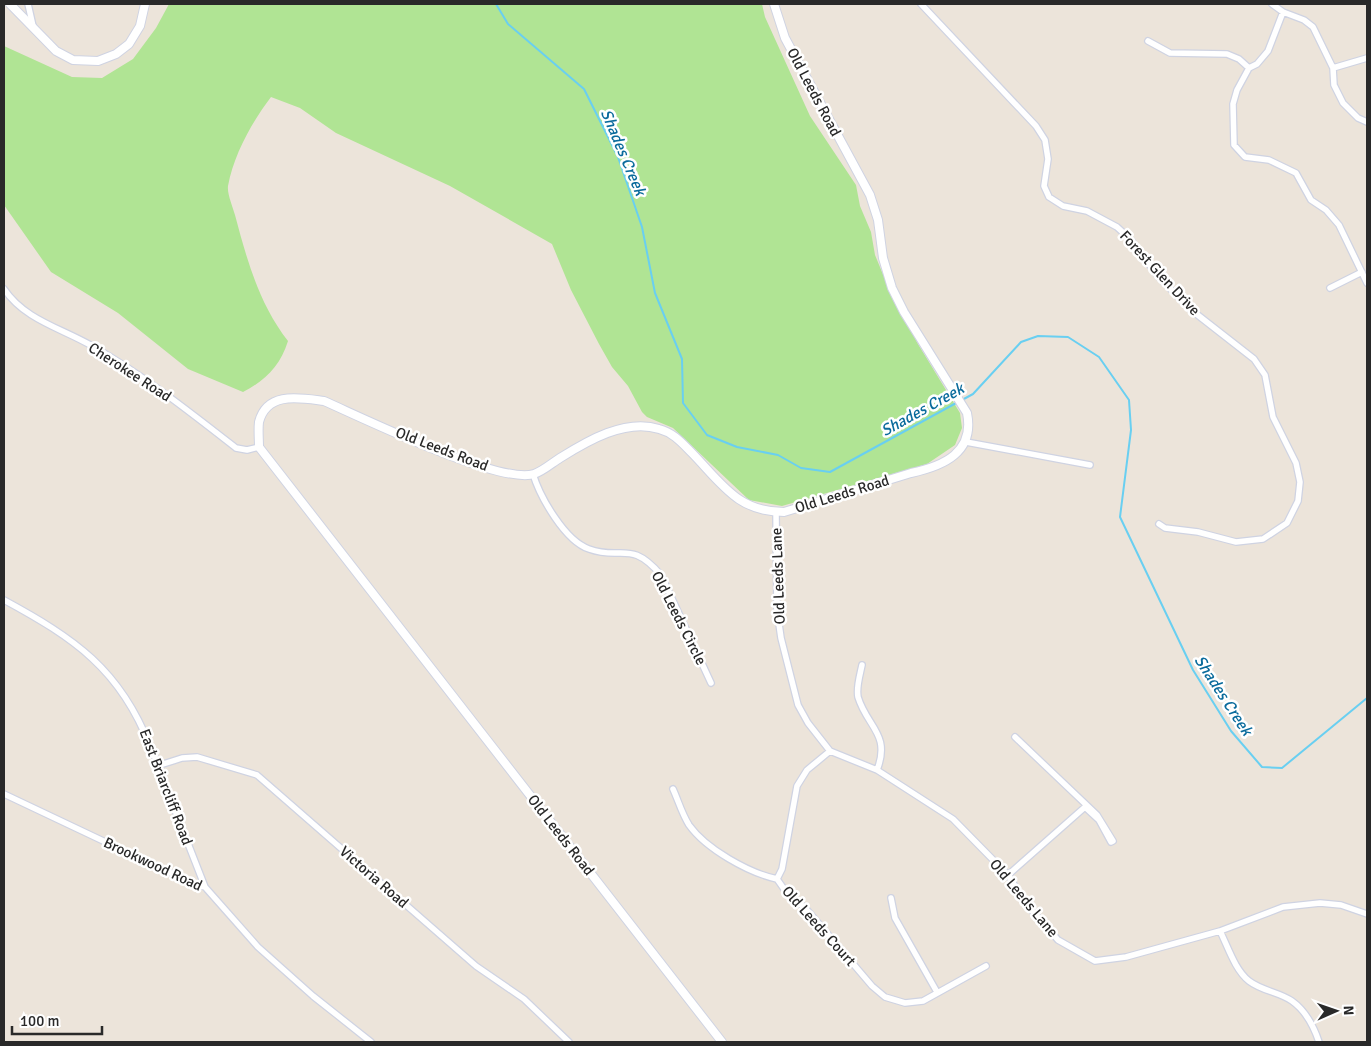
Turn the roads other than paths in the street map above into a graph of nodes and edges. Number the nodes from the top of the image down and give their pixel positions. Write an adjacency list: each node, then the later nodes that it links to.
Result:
1 (10, 4): 8 (main road)
2 (28, 4): 8 (street)
3 (145, 4): 8 (main road)
4 (774, 4): 18 (main road, Old Leeds Road)
5 (921, 4): 23 (street, Forest Glen Drive)
6 (1272, 4): 7 (street)
7 (1283, 12): 11 (street); 12 (street)
8 (33, 26)
9 (1148, 41): 11 (street)
10 (1367, 58): 12 (street)
11 (1249, 68): 14 (street)
12 (1333, 68): 13 (street)
13 (1367, 122)
14 (1362, 272): 15 (street); 17 (street)
15 (1367, 283)
16 (4, 288): 19 (street, Cherokee Road)
17 (1330, 288)
18 (966, 442): 20 (street); 22 (main road, Old Leeds Road)
19 (258, 446): 21 (main road, Old Leeds Road); 43 (main road, Old Leeds Road)
20 (1090, 465)
21 (534, 474): 22 (main road, Old Leeds Road); 26 (street, Old Leeds Circle)
22 (776, 512): 28 (street, Old Leeds Lane)
23 (1159, 524)
24 (4, 600): 29 (street, East Briarcliff Road)
25 (862, 665): 30 (street)
26 (712, 684)
27 (1015, 737): 33 (street)
28 (830, 751): 30 (street, Old Leeds Lane); 34 (street)
29 (160, 765): 35 (street, East Briarcliff Road); 42 (street, Victoria Road)
30 (877, 770): 33 (street, Old Leeds Lane)
31 (673, 789): 34 (street, Old Leeds Court)
32 (4, 794): 35 (street, Brookwood Road)
33 (1008, 875): 38 (street, Old Leeds Lane)
34 (777, 879): 40 (street, Old Leeds Court)
35 (205, 886): 41 (street, Brookwood Road)
36 (892, 898): 40 (street)
37 (1367, 914): 38 (street, Old Leeds Lane)
38 (1220, 931): 44 (street)
39 (986, 966): 40 (street, Old Leeds Court)
40 (937, 992)
41 (371, 1042)
42 (569, 1042)
43 (722, 1042)
44 (1320, 1042)

